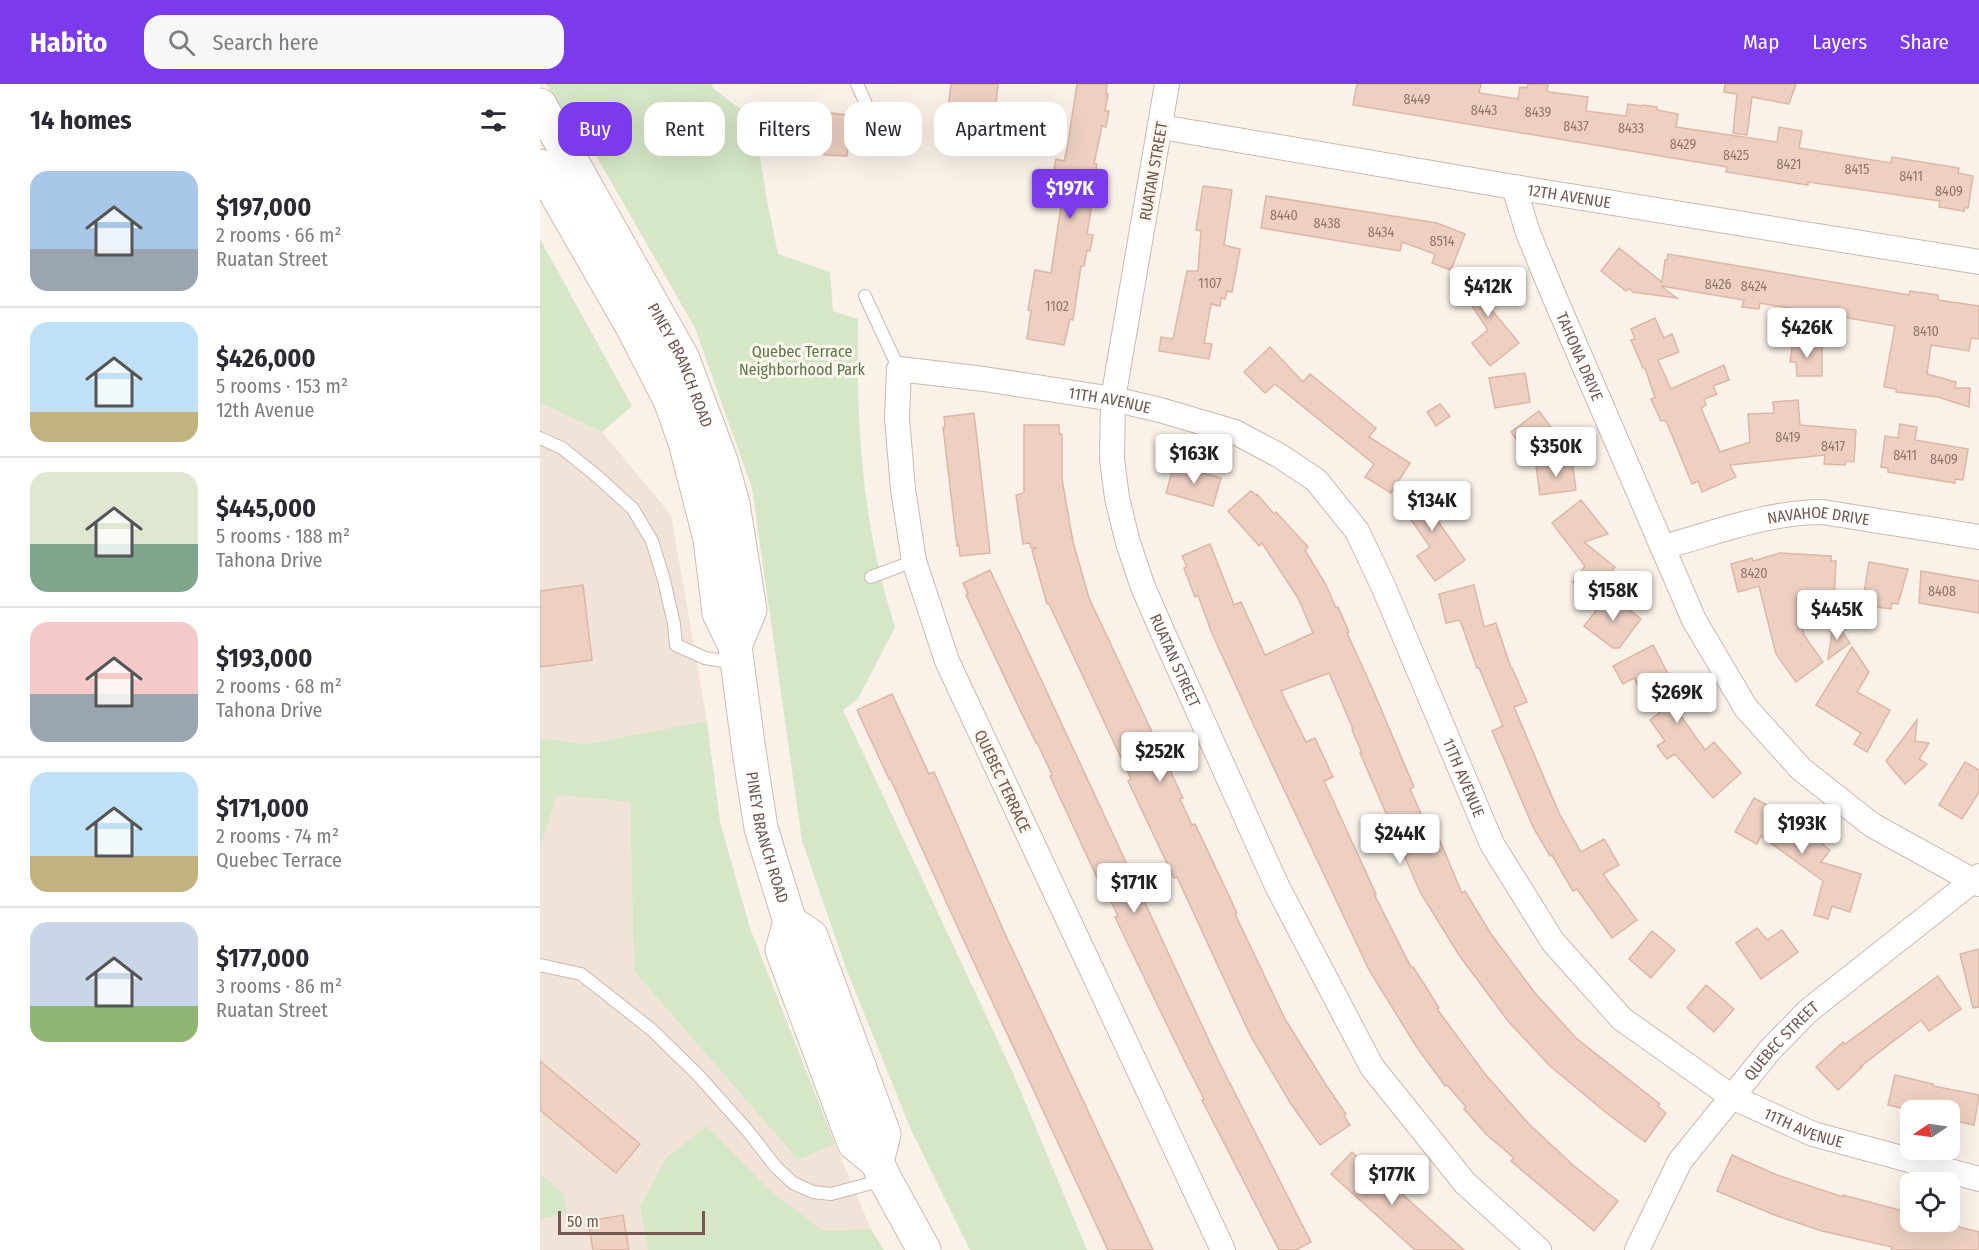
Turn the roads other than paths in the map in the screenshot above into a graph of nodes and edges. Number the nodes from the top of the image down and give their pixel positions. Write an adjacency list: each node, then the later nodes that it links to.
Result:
1 (857, 84): 3 (lane)
2 (1167, 84): 5 (street, RUATAN STREET)
3 (865, 102)
4 (540, 105): 17 (main road, PINEY BRANCH ROAD)
5 (1161, 127): 7 (street, 12TH AVENUE); 11 (street, RUATAN STREET)
6 (540, 166): 17 (main road, PINEY BRANCH ROAD)
7 (1514, 187): 8 (street, 12TH AVENUE); 14 (street, TAHONA DRIVE)
8 (1979, 262)
9 (865, 296): 10 (lane)
10 (899, 369): 11 (street, 11TH AVENUE); 15 (street, QUEBEC TERRACE)
11 (1113, 399): 20 (street, 11TH AVENUE); 25 (street, RUATAN STREET)
12 (540, 438): 17 (lane)
13 (1979, 537): 14 (street, NAVAHOE DRIVE)
14 (1663, 547): 18 (street, TAHONA DRIVE)
15 (914, 561): 16 (lane); 24 (street, QUEBEC TERRACE)
16 (871, 577)
17 (736, 654): 21 (main road, PINEY BRANCH ROAD)
18 (1976, 880): 20 (street, QUEBEC STREET)
19 (540, 965): 21 (lane)
20 (1732, 1097): 22 (street, 11TH AVENUE); 26 (street, QUEBEC STREET)
21 (881, 1171): 23 (main road, PINEY BRANCH ROAD)
22 (1979, 1179)
23 (924, 1250)
24 (1223, 1250)
25 (1539, 1250)
26 (1637, 1250)

